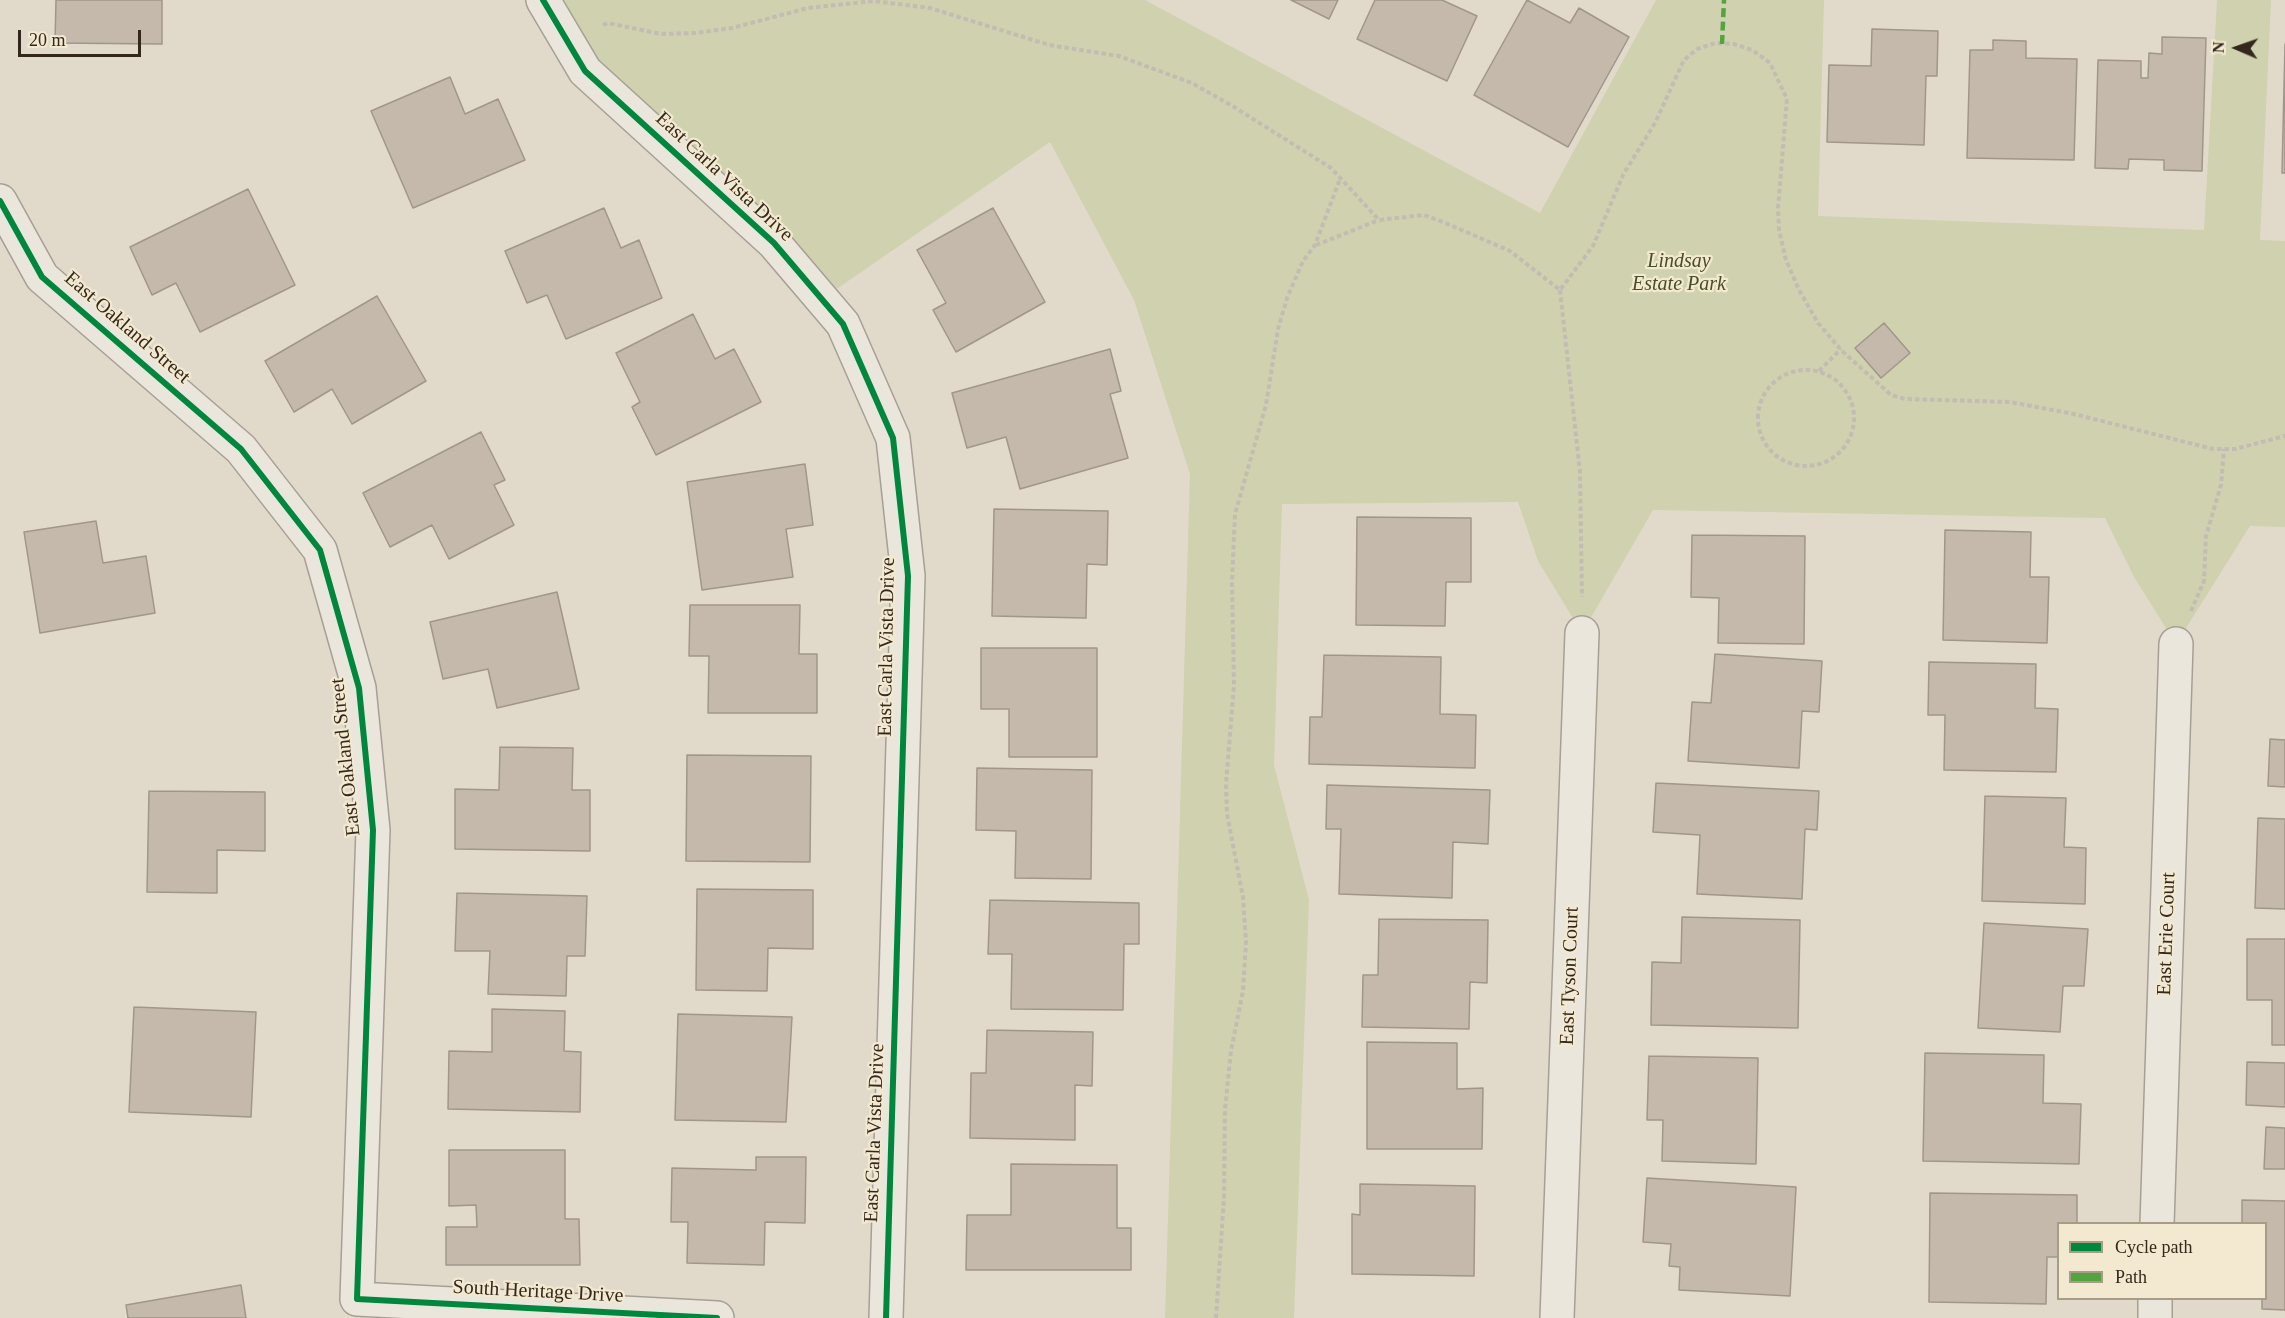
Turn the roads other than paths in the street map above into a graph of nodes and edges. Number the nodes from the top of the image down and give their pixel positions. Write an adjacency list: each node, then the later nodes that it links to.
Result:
1 (543, 0): 9 (street, East Carla Vista Drive)
2 (0, 201): 6 (street, East Oakland Street)
3 (1582, 633): 10 (street, East Tyson Court)
4 (2175, 644): 5 (street, East Erie Court)
5 (2157, 1222)
6 (357, 1299): 8 (street, South Heritage Drive)
7 (2155, 1300): 11 (street)
8 (717, 1318)
9 (886, 1318)
10 (1557, 1318)
11 (2155, 1318)

